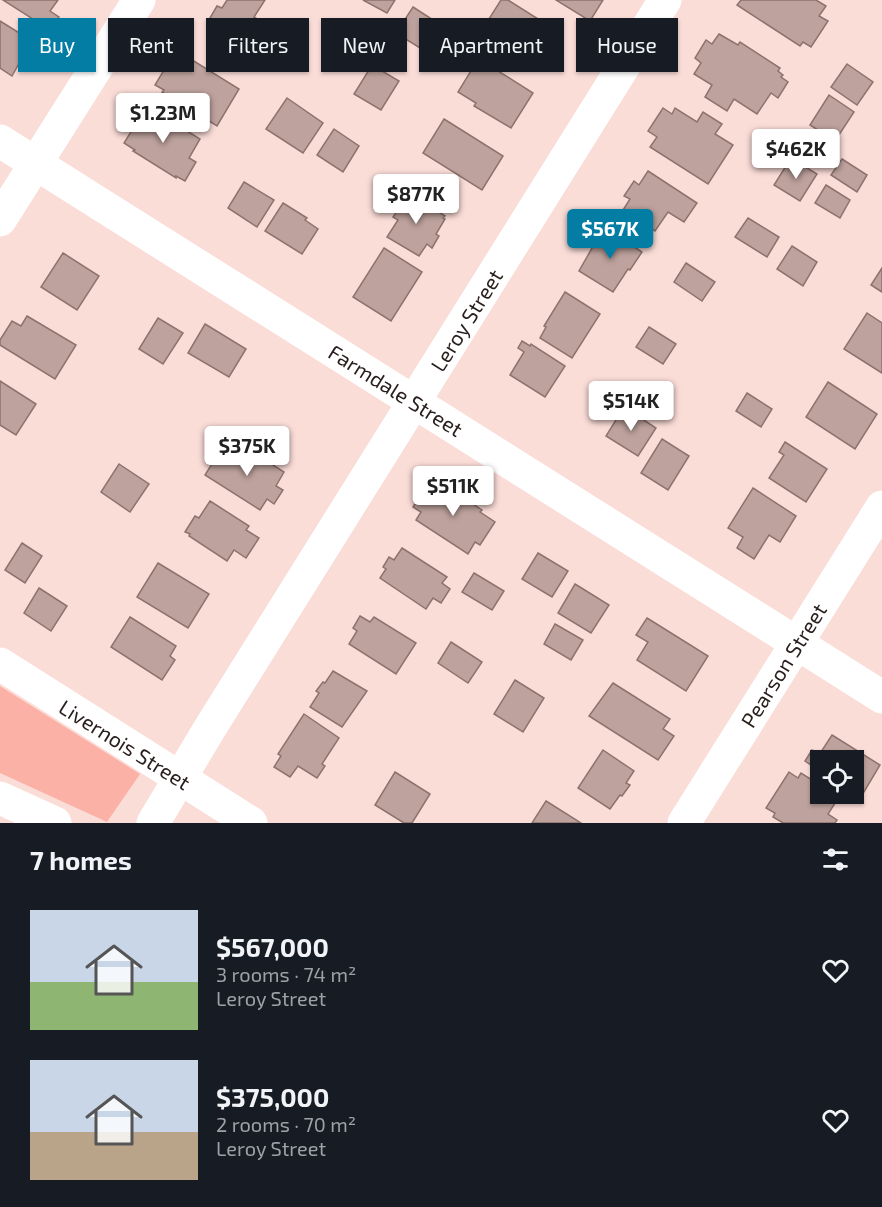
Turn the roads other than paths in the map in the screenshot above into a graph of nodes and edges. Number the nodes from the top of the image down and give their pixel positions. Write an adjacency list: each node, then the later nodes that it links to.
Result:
1 (139, 0): 4 (street)
2 (665, 0): 6 (street, Leroy Street)
3 (0, 141): 4 (street, Farmdale Street)
4 (37, 164): 5 (street); 6 (street, Farmdale Street)
5 (0, 220)
6 (415, 402): 8 (street, Farmdale Street); 11 (street, Leroy Street)
7 (882, 507): 8 (street, Pearson Street)
8 (797, 644): 10 (street, Farmdale Street); 16 (street, Pearson Street)
9 (0, 664): 11 (street, Livernois Street)
10 (882, 697)
11 (180, 778): 14 (street, Leroy Street); 15 (street, Livernois Street)
12 (0, 798): 13 (street)
13 (55, 823)
14 (153, 823)
15 (251, 823)
16 (684, 823)

